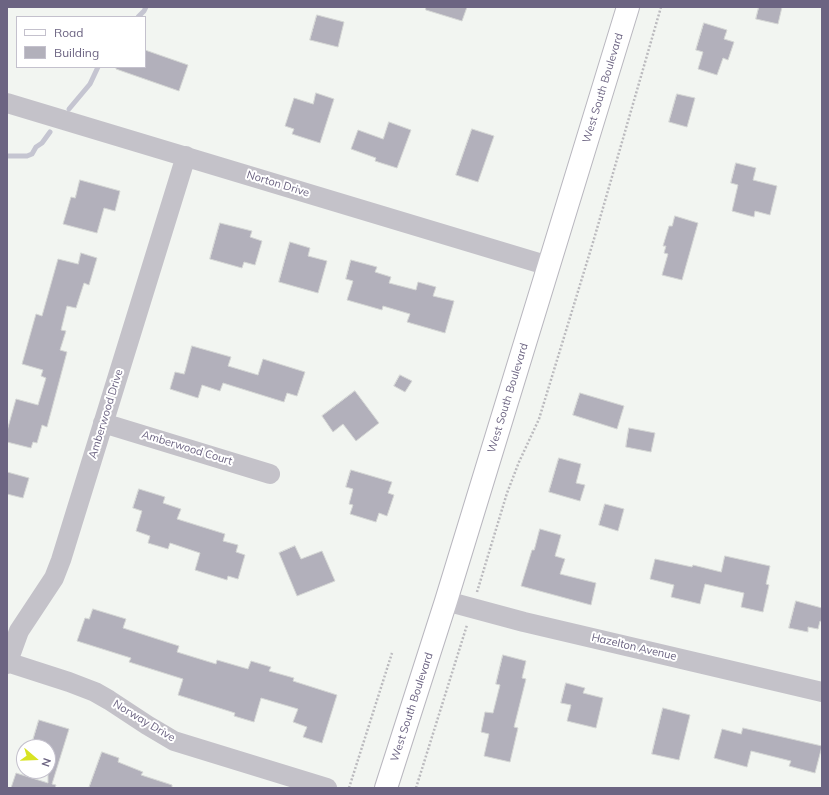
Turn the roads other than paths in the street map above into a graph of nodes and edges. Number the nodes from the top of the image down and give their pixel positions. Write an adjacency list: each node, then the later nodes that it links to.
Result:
1 (628, 7): 4 (street, West South Boulevard)
2 (7, 103): 3 (street, Norton Drive)
3 (186, 156): 4 (street, Norton Drive); 5 (street, Amberwood Drive)
4 (549, 266): 7 (street, West South Boulevard)
5 (103, 423): 6 (street, Amberwood Court); 8 (street, Amberwood Drive)
6 (270, 474)
7 (446, 601): 9 (street, Hazelton Avenue); 11 (street, West South Boulevard)
8 (7, 663): 10 (street, Norway Drive)
9 (822, 692)
10 (327, 788)
11 (386, 788)

